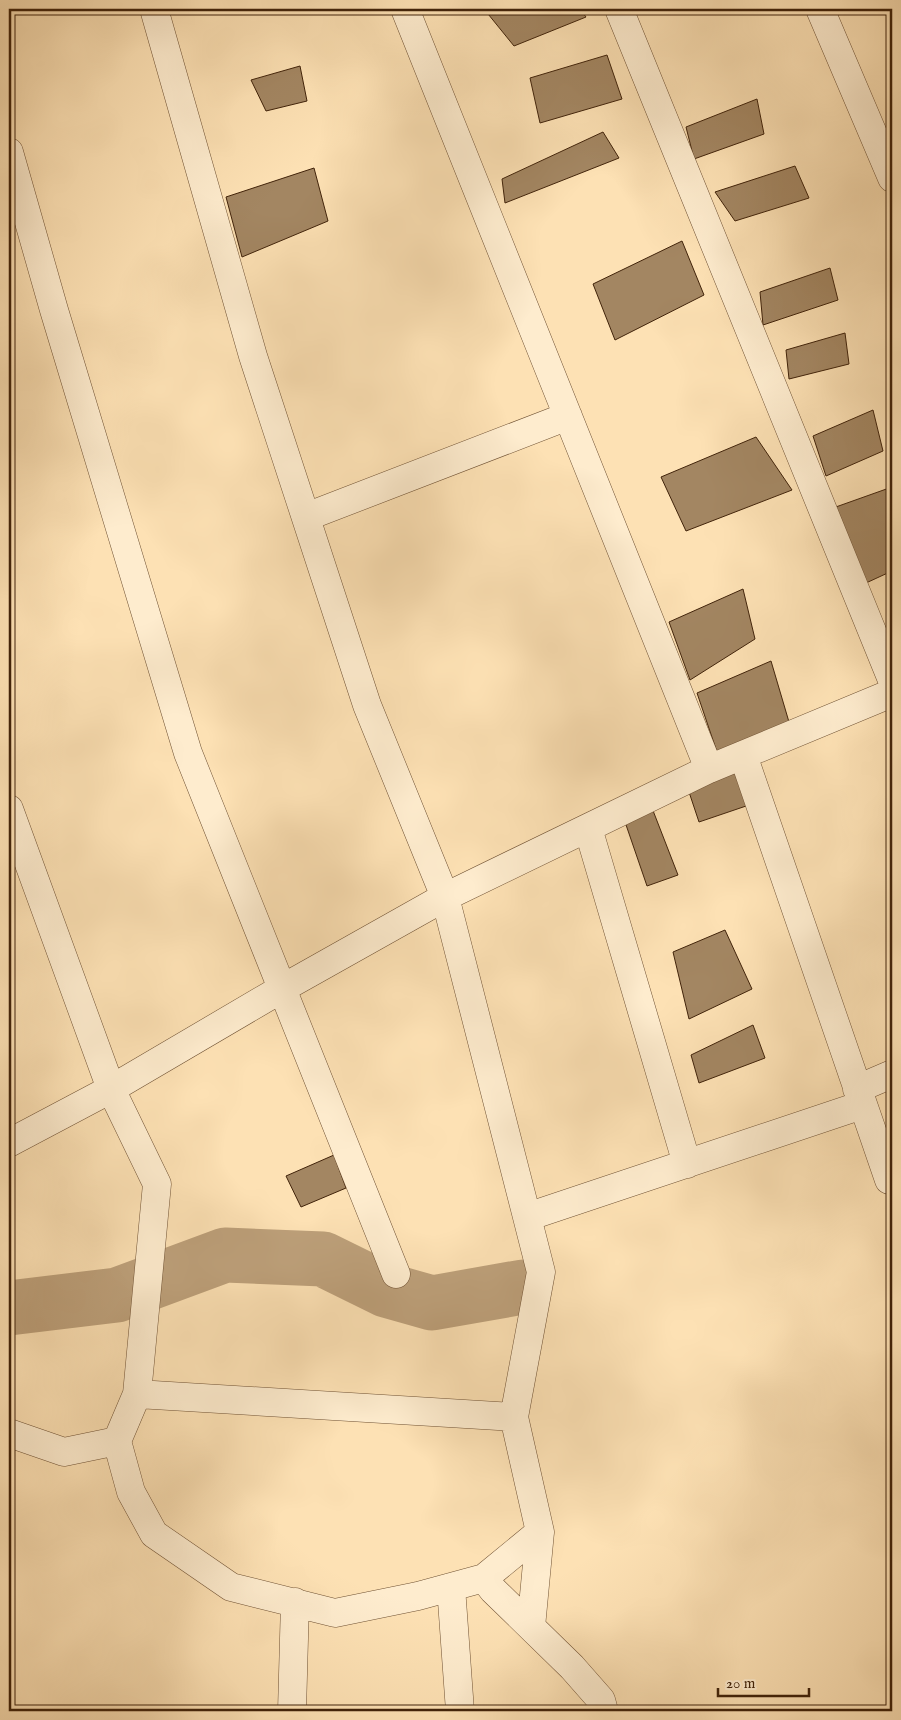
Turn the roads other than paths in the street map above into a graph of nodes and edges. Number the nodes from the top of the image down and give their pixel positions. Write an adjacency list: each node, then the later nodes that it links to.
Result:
1 (154, 9): 8 (street)
2 (405, 9): 7 (street)
3 (619, 9): 9 (street)
4 (820, 9): 6 (street)
5 (9, 152): 16 (street)
6 (892, 178)
7 (568, 416): 8 (street); 12 (street)
8 (306, 517): 15 (street)
9 (892, 680)
10 (892, 693): 11 (street)
11 (744, 755): 12 (street); 19 (street)
12 (709, 769): 14 (street)
13 (9, 809): 18 (street)
14 (588, 828): 15 (street); 21 (street)
15 (445, 897): 16 (street); 23 (street)
16 (283, 988): 18 (street); 24 (street)
17 (892, 1074): 19 (street)
18 (110, 1090): 20 (street); 25 (street)
19 (860, 1097): 21 (street); 22 (street)
20 (9, 1143)
21 (687, 1164): 23 (street)
22 (889, 1180)
23 (527, 1217): 26 (street)
24 (396, 1274)
25 (137, 1393): 26 (street); 28 (street)
26 (514, 1417): 29 (street)
27 (9, 1433): 28 (street)
28 (116, 1441): 32 (street)
29 (540, 1532): 30 (street); 33 (street)
30 (484, 1578): 31 (street); 33 (street)
31 (451, 1587): 32 (street); 35 (street)
32 (295, 1602): 34 (street)
33 (531, 1627): 36 (street)
34 (292, 1711)
35 (460, 1711)
36 (604, 1711)

